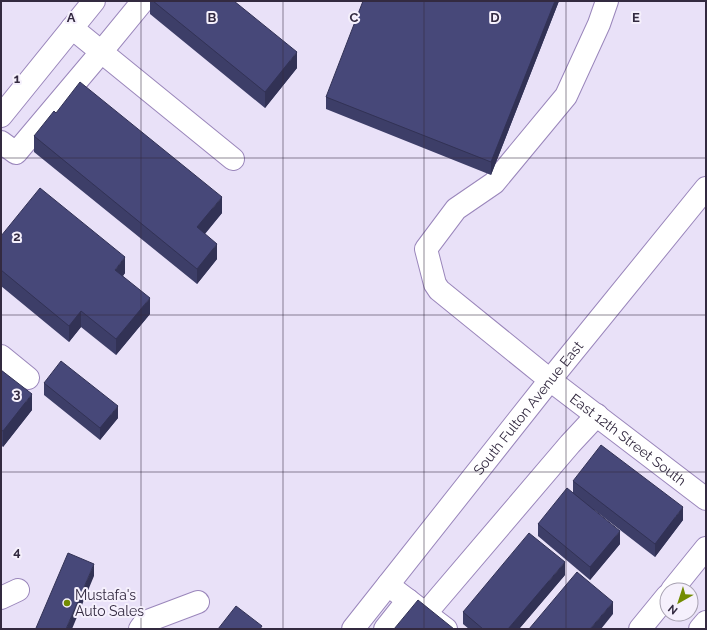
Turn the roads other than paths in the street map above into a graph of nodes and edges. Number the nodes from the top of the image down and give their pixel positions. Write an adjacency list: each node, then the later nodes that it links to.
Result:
1 (94, 1): 4 (street)
2 (143, 1): 5 (street)
3 (607, 1): 12 (street, East 12th Street South)
4 (72, 28): 5 (street); 6 (street)
5 (102, 51): 7 (street); 8 (street)
6 (1, 116)
7 (1, 142)
8 (233, 159)
9 (706, 188): 12 (street, South Fulton Avenue East)
10 (1, 356): 11 (street)
11 (28, 378)
12 (550, 380): 13 (street, East 12th Street South); 17 (street, South Fulton Avenue East)
13 (597, 416): 14 (street, East 12th Street South); 21 (street)
14 (706, 499)
15 (706, 548): 16 (street)
16 (678, 582)
17 (388, 585): 18 (street); 24 (street, South Fulton Avenue East)
18 (408, 600): 21 (street); 25 (street)
19 (198, 602): 23 (street)
20 (659, 606): 27 (street)
21 (426, 613): 26 (street)
22 (706, 622): 28 (street)
23 (140, 629)
24 (353, 629)
25 (385, 629)
26 (446, 629)
27 (640, 629)
28 (700, 629)

